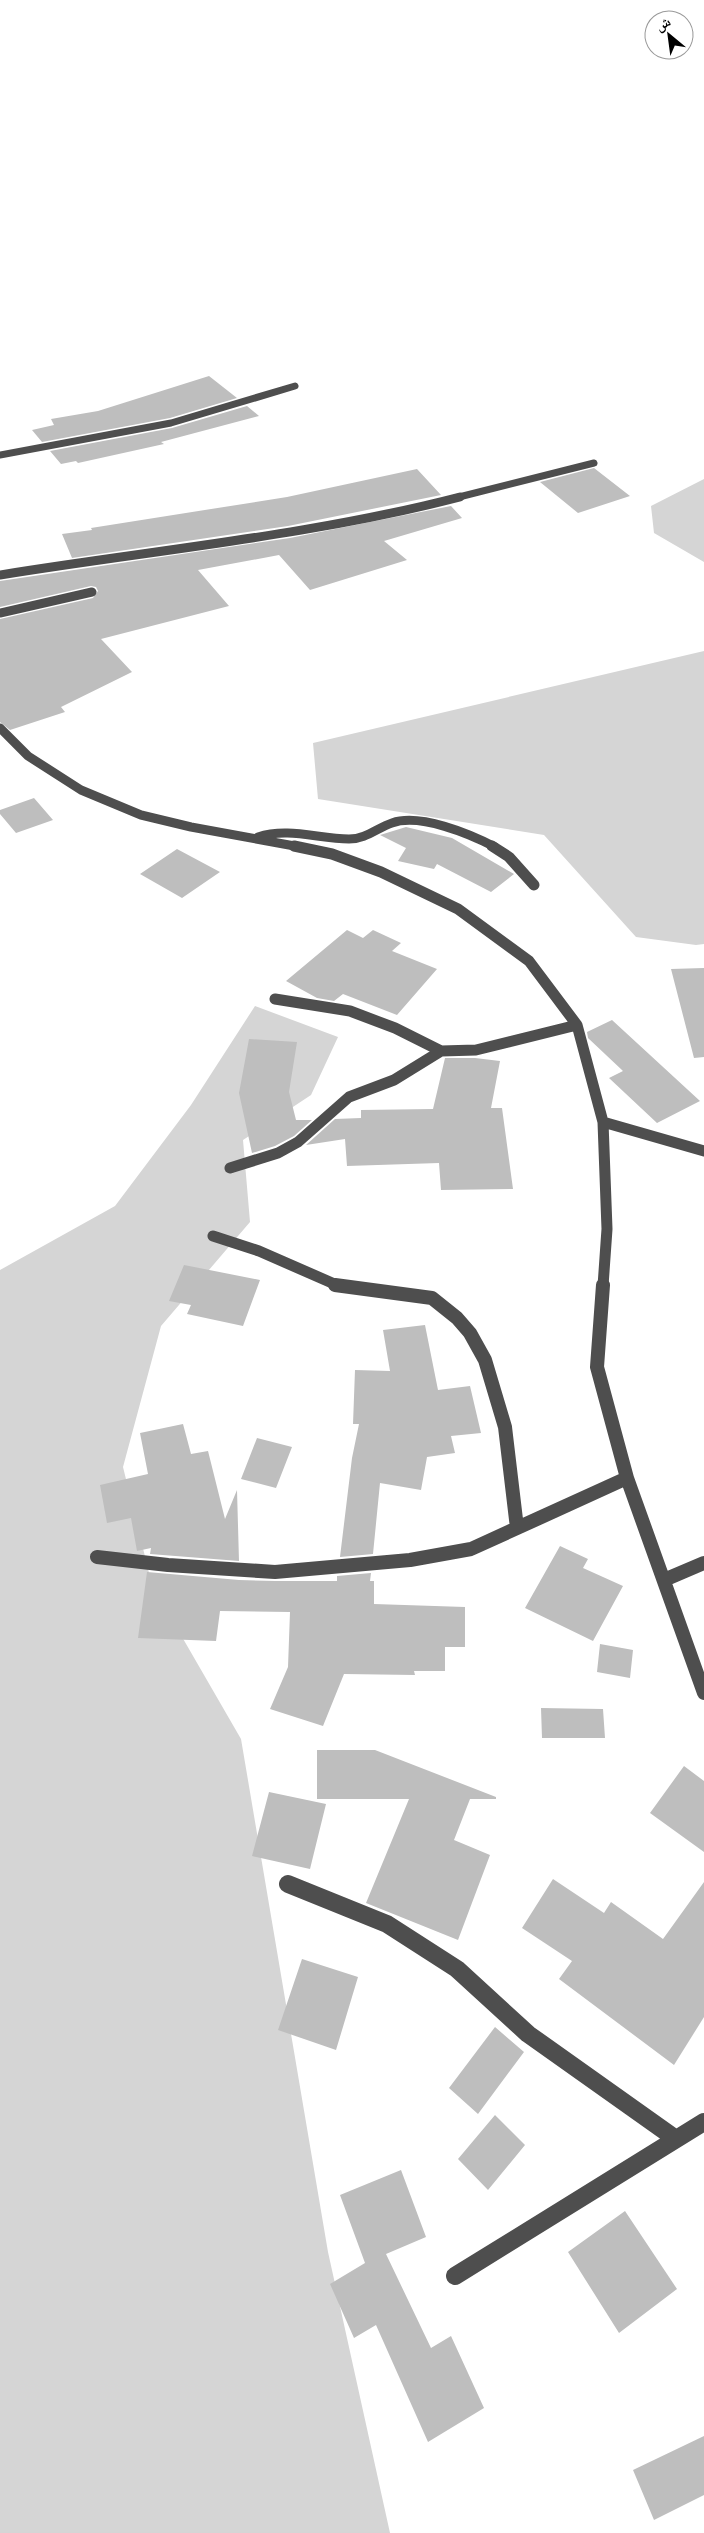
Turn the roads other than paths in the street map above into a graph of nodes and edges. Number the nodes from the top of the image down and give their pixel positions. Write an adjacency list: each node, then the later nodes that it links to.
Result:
1 (295, 386): 2 (street)
2 (0, 455)
3 (594, 463): 4 (street)
4 (0, 575)
5 (92, 592): 6 (street)
6 (0, 613)
7 (0, 728): 8 (street)
8 (255, 838): 9 (street); 11 (street)
9 (534, 886)
10 (276, 999): 12 (street)
11 (577, 1025): 12 (street); 13 (street)
12 (441, 1051): 15 (street)
13 (603, 1122): 14 (street); 17 (street)
14 (704, 1151)
15 (230, 1168)
16 (213, 1236): 18 (street)
17 (628, 1478): 18 (street); 21 (street)
18 (517, 1528): 19 (street)
19 (97, 1557)
20 (704, 1564): 21 (street)
21 (664, 1580): 22 (street)
22 (704, 1693)
23 (288, 1884): 25 (street)
24 (704, 2122): 25 (street)
25 (676, 2139): 26 (street)
26 (455, 2276)

